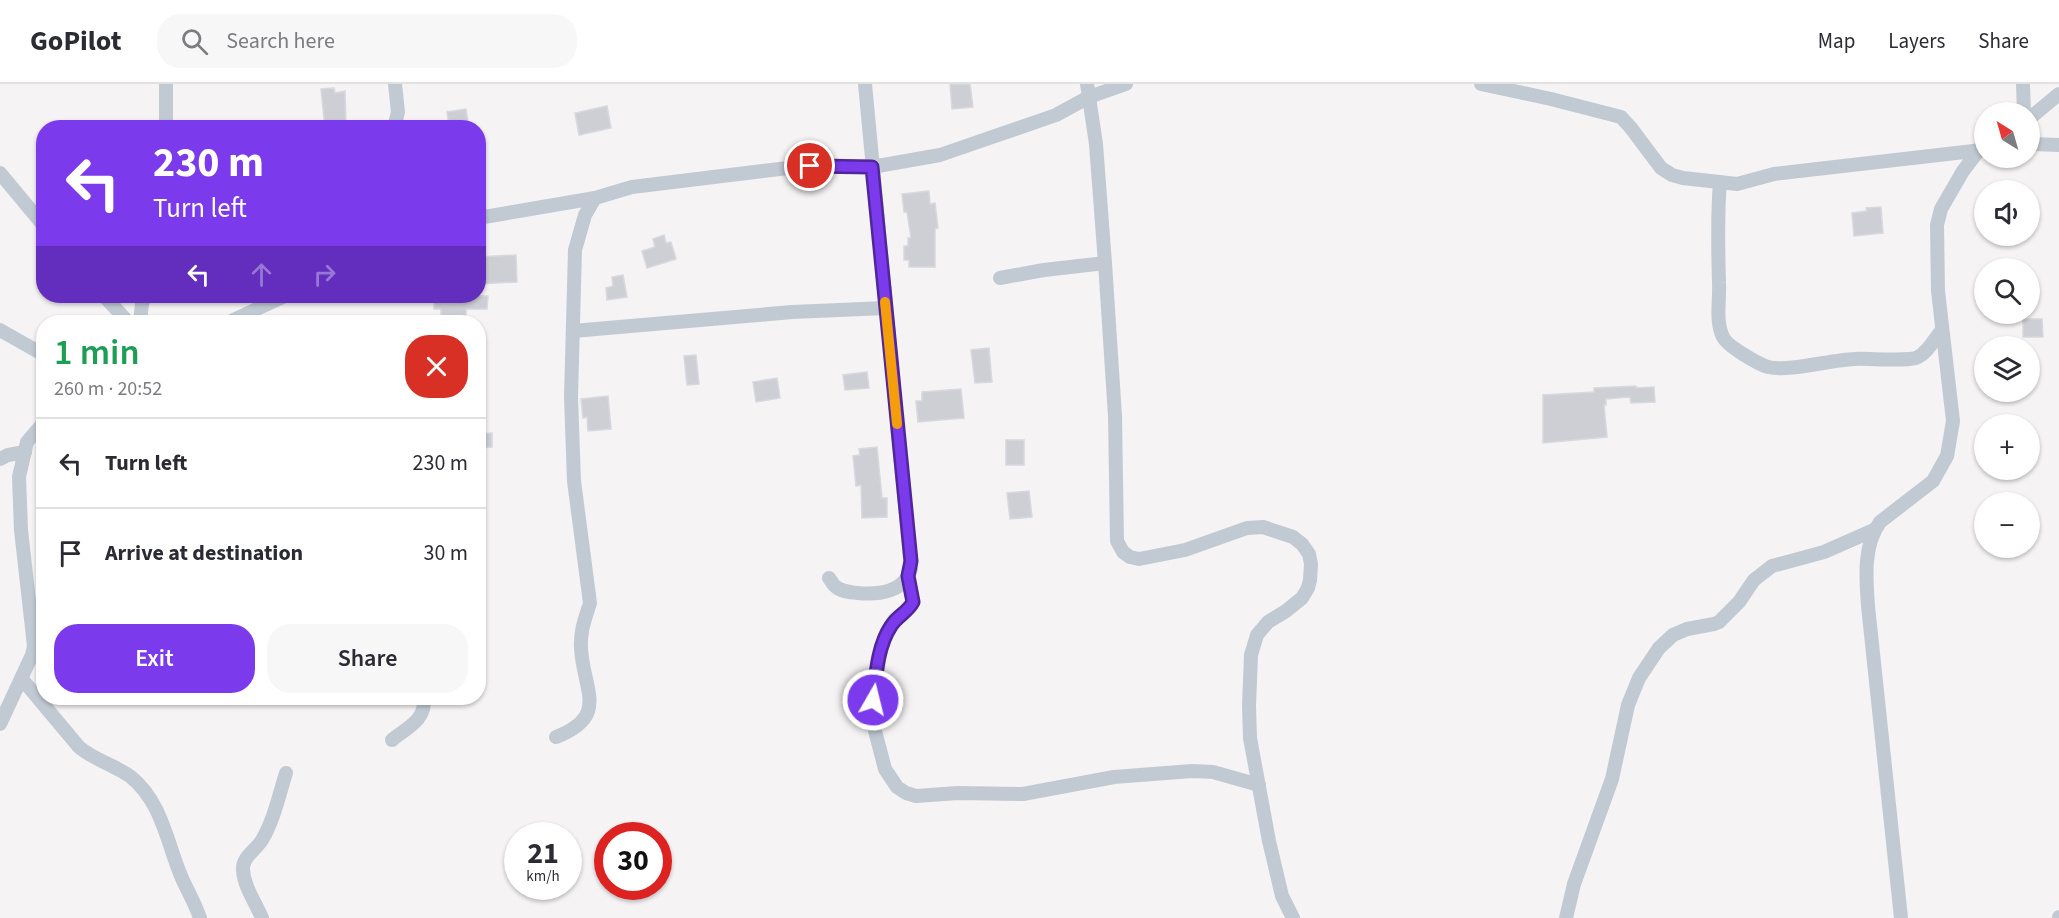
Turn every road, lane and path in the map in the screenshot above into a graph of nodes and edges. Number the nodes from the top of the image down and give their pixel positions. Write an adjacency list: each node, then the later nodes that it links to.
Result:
1 (166, 84): 11 (street)
2 (395, 84): 12 (street)
3 (865, 84): 17 (street)
4 (1126, 84): 7 (street)
5 (1481, 84): 19 (street)
6 (2023, 84): 9 (street)
7 (1088, 91): 17 (street); 23 (street)
8 (2059, 94): 10 (street)
9 (2024, 102)
10 (2040, 110)
11 (166, 120)
12 (396, 120)
13 (2040, 144): 14 (street)
14 (2059, 145)
15 (1974, 151): 19 (street)
16 (1974, 159): 31 (street)
17 (872, 167): 20 (street); 27 (street)
18 (0, 173): 21 (street)
19 (1720, 182): 31 (street)
20 (595, 198): 22 (street); 32 (street)
21 (36, 216)
22 (486, 217)
23 (1105, 263): 24 (street); 51 (street)
24 (1000, 278)
25 (110, 303): 28 (street)
26 (270, 303): 29 (street)
27 (886, 308): 32 (street); 38 (street)
28 (122, 315)
29 (244, 315)
30 (0, 330): 33 (street)
31 (1942, 330): 37 (street)
32 (573, 331): 48 (street)
33 (36, 350)
34 (36, 431): 35 (street)
35 (25, 452): 36 (street); 40 (street)
36 (0, 459)
37 (1874, 530): 55 (street); 56 (street)
38 (908, 576): 39 (street); 51 (street)
39 (829, 578)
40 (36, 628)
41 (36, 651): 42 (street)
42 (22, 679): 43 (street); 46 (street)
43 (36, 696)
44 (44, 705): 52 (street)
45 (425, 705): 49 (street)
46 (4, 708): 47 (street)
47 (0, 724)
48 (556, 737)
49 (392, 740)
50 (286, 773): 53 (street)
51 (1259, 785): 54 (street)
52 (200, 918)
53 (262, 918)
54 (1293, 918)
55 (1566, 918)
56 (1901, 918)

